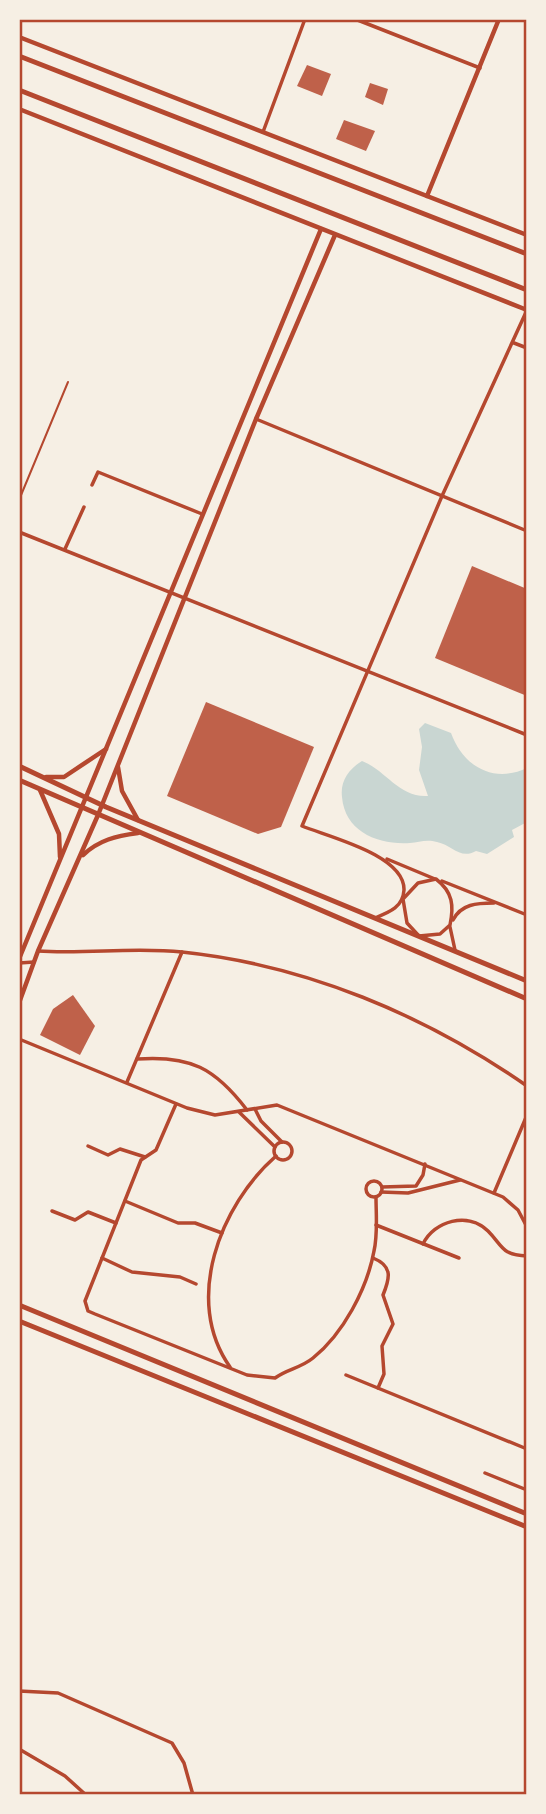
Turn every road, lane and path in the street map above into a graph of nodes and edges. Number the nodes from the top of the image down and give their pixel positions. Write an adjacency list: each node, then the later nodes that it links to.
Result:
1 (305, 19): 9 (street)
2 (355, 19): 6 (street)
3 (499, 19): 6 (main road)
4 (19, 37): 9 (main road)
5 (19, 56): 14 (main road)
6 (480, 68): 10 (main road)
7 (19, 90): 15 (main road)
8 (19, 109): 11 (main road)
9 (263, 132): 10 (main road)
10 (427, 196): 13 (main road)
11 (321, 229): 12 (main road); 25 (main road)
12 (335, 234): 16 (main road); 20 (main road)
13 (527, 235)
14 (527, 254)
15 (527, 290)
16 (527, 310): 17 (street)
17 (514, 343): 18 (street); 22 (street)
18 (527, 348)
19 (68, 382): 23 (lane)
20 (256, 419): 22 (street); 30 (main road)
21 (92, 485): 25 (street)
22 (442, 496): 26 (street); 31 (street)
23 (19, 500)
24 (84, 507): 28 (street)
25 (202, 513): 29 (main road)
26 (527, 531)
27 (19, 532): 28 (street)
28 (65, 550): 29 (street)
29 (171, 590): 30 (street); 33 (main road)
30 (184, 596): 31 (street); 34 (main road)
31 (369, 670): 32 (street); 46 (street)
32 (527, 735)
33 (106, 748): 36 (main road); 39 (main road)
34 (118, 764): 40 (main road); 43 (main road)
35 (19, 766): 36 (main road)
36 (37, 775): 39 (main road)
37 (19, 780): 38 (main road)
38 (39, 789): 41 (main road); 47 (main road)
39 (86, 798): 40 (main road); 41 (main road)
40 (102, 806): 42 (main road); 43 (main road)
41 (82, 808): 42 (main road); 47 (main road)
42 (98, 816): 44 (main road); 45 (main road)
43 (138, 821): 52 (main road)
44 (138, 833): 45 (main road); 61 (main road)
45 (80, 858): 55 (main road)
46 (385, 859): 48 (street); 49 (street)
47 (60, 860): 58 (main road)
48 (436, 879): 49 (street); 50 (street); 53 (street)
49 (403, 899): 52 (street); 54 (street)
50 (498, 904): 51 (street); 53 (street)
51 (527, 915)
52 (374, 919): 54 (main road)
53 (450, 925): 54 (street); 57 (street)
54 (419, 936): 57 (main road)
55 (38, 951): 56 (street); 59 (main road)
56 (181, 952): 64 (street); 66 (street)
57 (456, 952): 60 (main road)
58 (19, 961): 59 (street)
59 (34, 962): 62 (main road)
60 (527, 981)
61 (527, 999)
62 (19, 1003)
63 (19, 1039): 65 (street)
64 (137, 1059): 65 (street); 69 (street)
65 (127, 1083): 67 (street)
66 (527, 1086)
67 (176, 1104): 70 (street); 76 (street)
68 (255, 1108): 69 (street); 72 (street); 77 (street)
69 (247, 1110): 70 (street)
70 (239, 1112): 74 (street)
71 (527, 1115): 80 (street)
72 (282, 1142): 74 (street); 75 (street)
73 (88, 1146): 76 (street)
74 (275, 1147): 75 (street)
75 (276, 1156): 87 (street)
76 (145, 1157): 82 (street)
77 (425, 1164): 78 (street); 79 (street)
78 (462, 1179): 79 (street); 80 (street)
79 (381, 1190): 81 (street); 81 (street)
80 (494, 1193): 86 (street)
81 (376, 1197): 85 (street)
82 (124, 1201): 84 (street); 87 (street)
83 (52, 1211): 84 (street)
84 (116, 1223): 90 (street)
85 (376, 1225): 88 (street); 91 (street)
86 (527, 1227)
87 (222, 1233): 96 (street)
88 (423, 1244): 89 (street); 92 (street)
89 (527, 1256)
90 (102, 1258): 93 (street); 96 (street)
91 (373, 1258): 96 (street); 98 (street)
92 (458, 1258)
93 (196, 1284)
94 (19, 1305): 102 (main road)
95 (19, 1321): 103 (main road)
96 (230, 1367)
97 (346, 1375): 98 (street)
98 (378, 1388): 99 (street)
99 (527, 1449)
100 (485, 1474): 101 (street)
101 (527, 1490)
102 (527, 1514)
103 (527, 1527)
104 (19, 1691): 107 (street)
105 (19, 1749): 106 (street)
106 (86, 1795)
107 (193, 1795)

